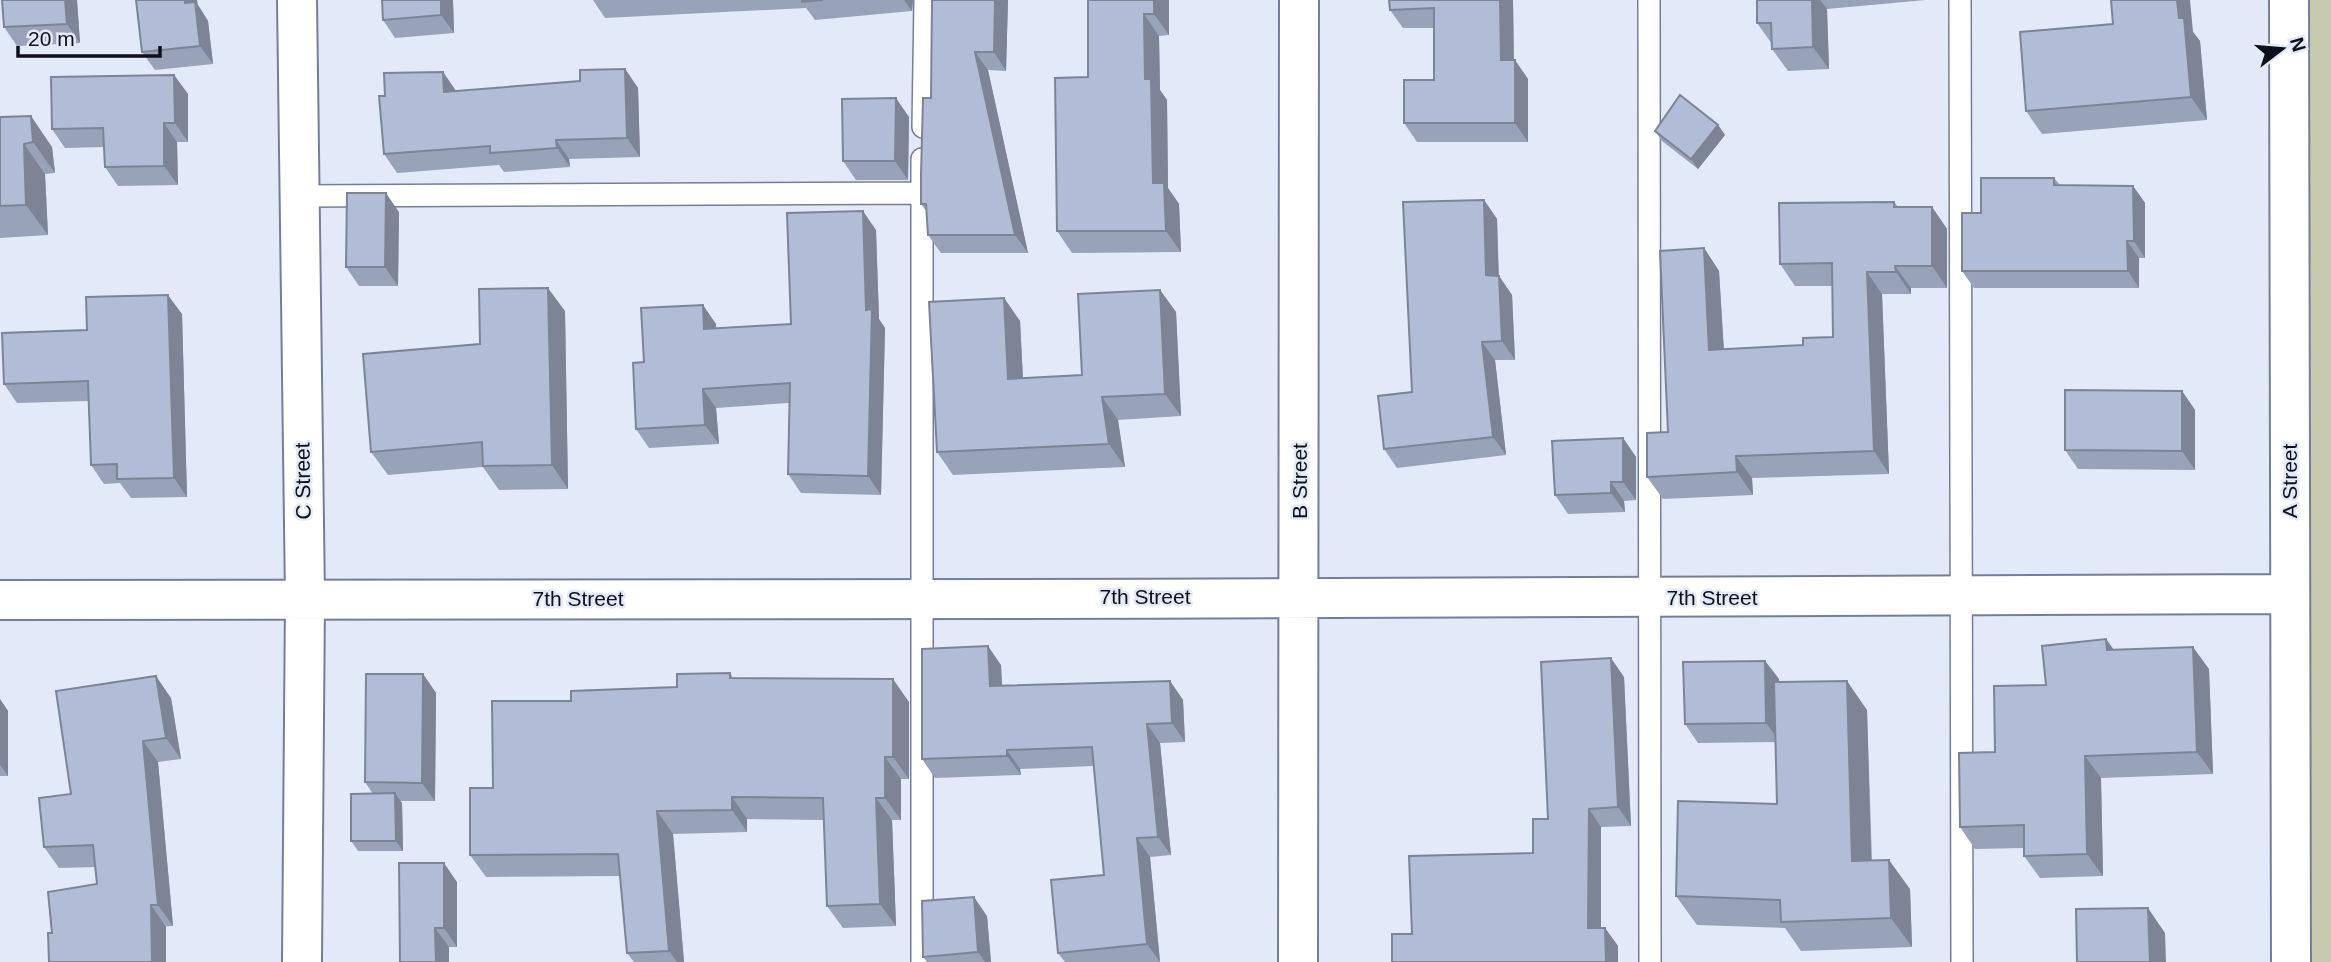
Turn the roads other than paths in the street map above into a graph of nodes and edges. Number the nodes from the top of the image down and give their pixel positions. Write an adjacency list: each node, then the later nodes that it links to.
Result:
1 (297, 0): 8 (street, C Street)
2 (925, 0): 7 (lane)
3 (1299, 0): 10 (street, B Street)
4 (1649, 0): 14 (lane)
5 (1960, 0): 11 (lane)
6 (2289, 0): 9 (street, A Street)
7 (921, 193): 8 (lane); 12 (lane)
8 (300, 196): 13 (street, C Street)
9 (2290, 594): 11 (street, 7th Street); 21 (street, A Street)
10 (1301, 596): 12 (street, 7th Street); 14 (street, 7th Street); 18 (street, B Street)
11 (1961, 597): 14 (street, 7th Street); 20 (lane)
12 (921, 598): 13 (street, 7th Street); 17 (lane)
13 (305, 599): 15 (street, 7th Street); 16 (street, C Street)
14 (1650, 599): 19 (lane)
15 (0, 600)
16 (302, 962)
17 (922, 962)
18 (1298, 962)
19 (1650, 962)
20 (1962, 962)
21 (2291, 962)

